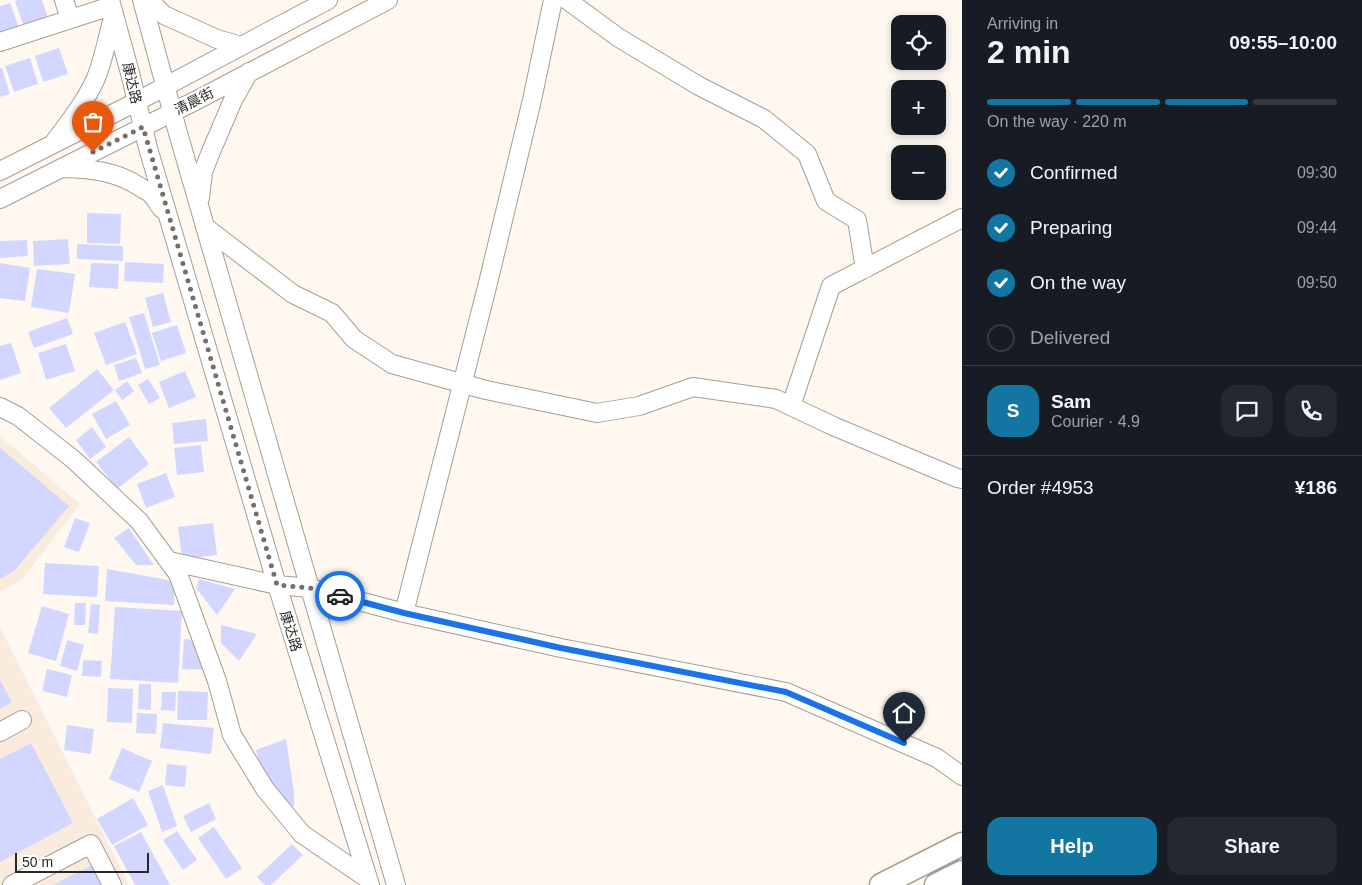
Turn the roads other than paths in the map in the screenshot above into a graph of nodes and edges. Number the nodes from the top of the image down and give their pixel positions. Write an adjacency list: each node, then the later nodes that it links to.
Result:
1 (64, 0): 9 (street)
2 (142, 0): 13 (street)
3 (148, 0): 11 (street)
4 (328, 0): 11 (street, 清晨街)
5 (388, 0): 12 (street, 清晨街)
6 (553, 0): 26 (street)
7 (567, 0): 25 (street)
8 (112, 6): 9 (street); 14 (street, 康达路); 17 (street)
9 (70, 19): 10 (street)
10 (0, 42)
11 (241, 46): 13 (street, 清晨街)
12 (249, 72): 15 (street, 清晨街); 21 (street)
13 (165, 86): 14 (street, 清晨街); 15 (street)
14 (136, 102): 16 (street, 康达路); 17 (street, 清晨街)
15 (172, 112): 16 (street, 清晨街); 21 (street)
16 (143, 127): 18 (street, 清晨街); 23 (street, 康达路)
17 (52, 144): 19 (street, 清晨街)
18 (61, 168): 20 (street, 清晨街); 23 (street)
19 (0, 171)
20 (0, 199)
21 (199, 206): 24 (street)
22 (962, 218): 25 (street)
23 (169, 219): 31 (street, 康达路)
24 (205, 227): 26 (street); 32 (street)
25 (865, 269): 27 (street)
26 (463, 383): 27 (street); 33 (street)
27 (791, 406): 29 (street)
28 (0, 407): 30 (street)
29 (962, 479)
30 (169, 561): 31 (street); 39 (street)
31 (277, 585): 32 (street); 39 (street, 康达路)
32 (310, 588): 33 (street); 42 (street)
33 (404, 613): 36 (street)
34 (22, 720): 35 (street)
35 (0, 732)
36 (962, 776)
37 (962, 844): 43 (main road)
38 (962, 872): 44 (main road)
39 (369, 882)
40 (12, 885): 41 (street)
41 (112, 885)
42 (396, 885)
43 (881, 885)
44 (936, 885)

